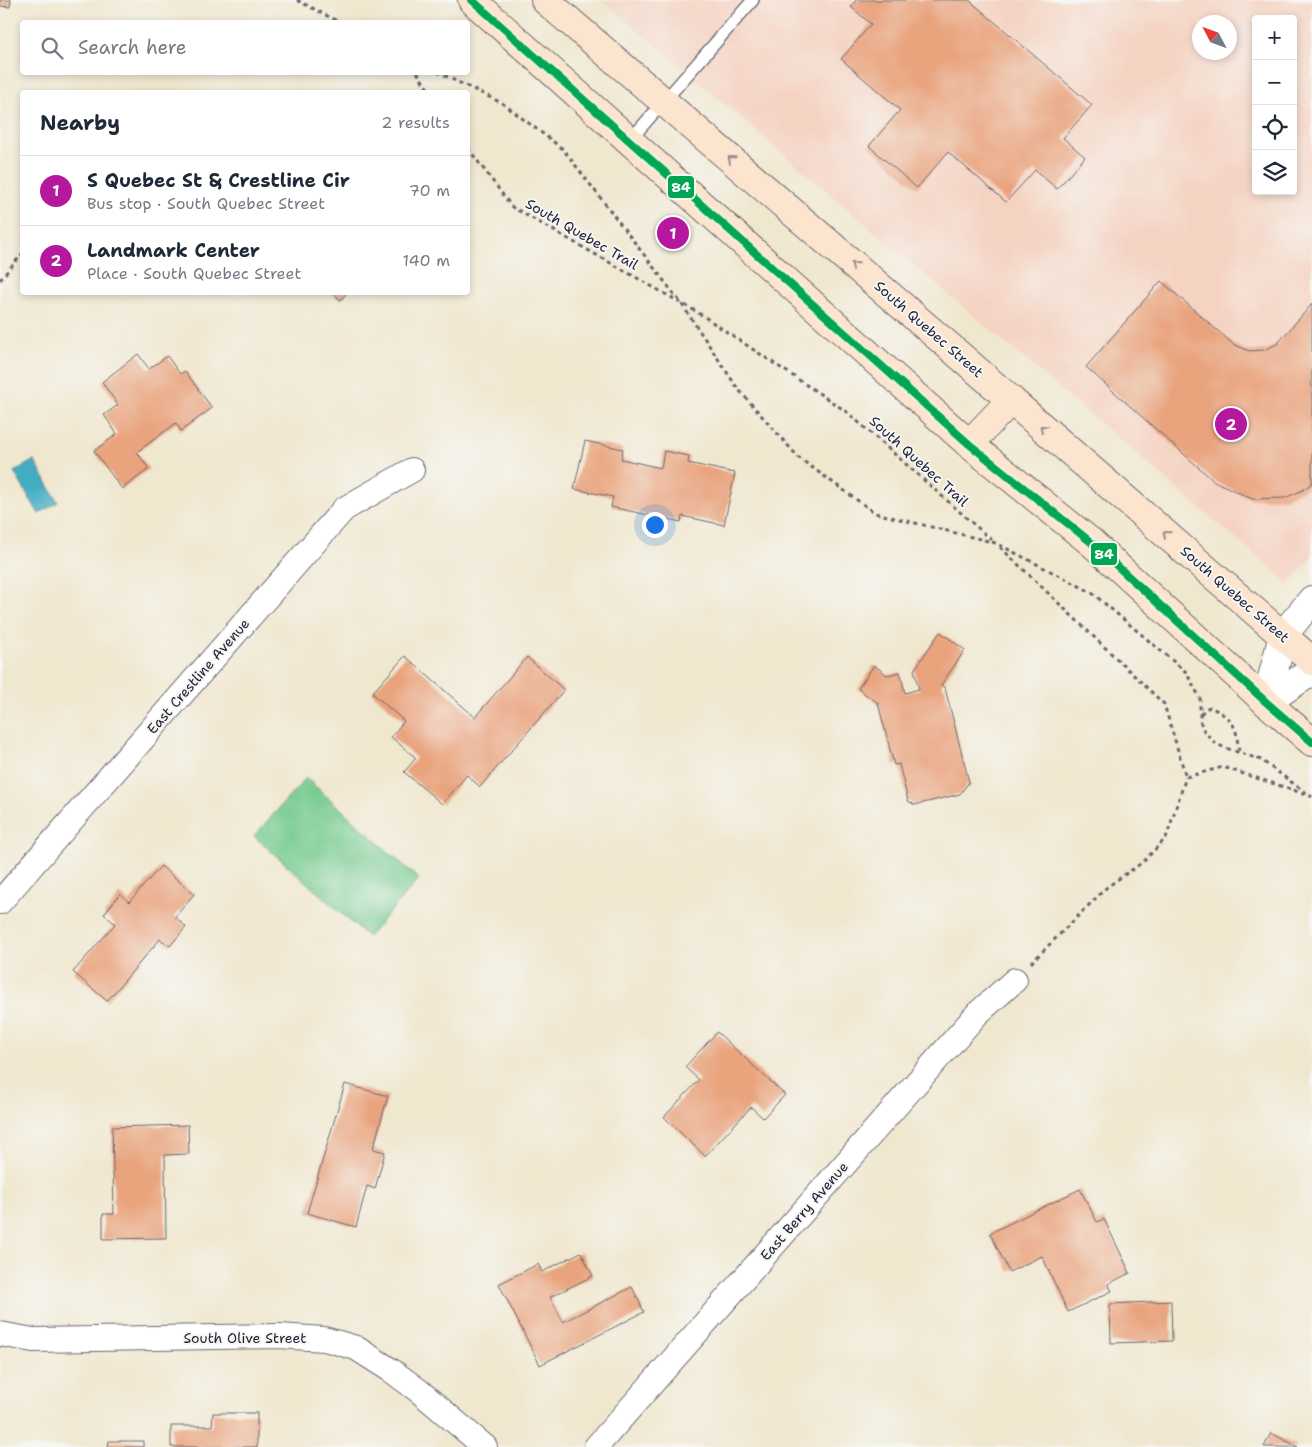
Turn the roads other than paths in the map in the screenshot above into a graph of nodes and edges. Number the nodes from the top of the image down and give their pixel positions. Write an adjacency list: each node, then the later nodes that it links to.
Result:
1 (472, 0): 5 (main road)
2 (545, 0): 4 (main road, South Quebec Street)
3 (753, 0): 4 (lane)
4 (663, 101): 5 (lane); 6 (main road, South Quebec Street, one-way to 4)
5 (630, 140): 7 (main road)
6 (1011, 400): 7 (main road); 10 (main road, South Quebec Street, one-way to 6)
7 (969, 444): 13 (main road)
8 (412, 470): 15 (street, East Crestline Avenue)
9 (1312, 600): 10 (street)
10 (1282, 635): 11 (main road, South Quebec Street); 13 (street)
11 (1312, 660)
12 (1312, 671): 13 (street)
13 (1266, 702): 14 (main road)
14 (1312, 742)
15 (0, 902)
16 (1015, 980): 19 (street, East Berry Avenue)
17 (0, 1334): 18 (street, South Olive Street)
18 (485, 1447)
19 (596, 1447)

